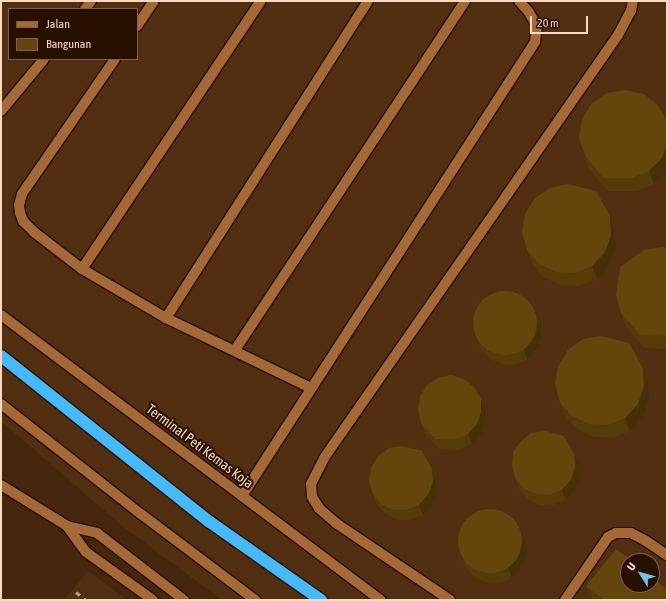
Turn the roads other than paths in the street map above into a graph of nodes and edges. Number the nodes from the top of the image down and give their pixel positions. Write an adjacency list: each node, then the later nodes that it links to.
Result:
1 (154, 1): 7 (street)
2 (261, 1): 11 (street)
3 (368, 1): 13 (street)
4 (465, 1): 14 (street)
5 (519, 1): 16 (street)
6 (633, 1): 27 (street)
7 (138, 25)
8 (43, 60): 10 (street)
9 (114, 60): 11 (street)
10 (1, 111)
11 (82, 269): 13 (street)
12 (1, 315): 19 (street, Terminal Peti Kemas Koja)
13 (166, 318): 14 (street)
14 (235, 350): 16 (street)
15 (1, 356): 25 (highway)
16 (311, 388): 19 (street)
17 (1, 404): 24 (street)
18 (1, 485): 20 (street)
19 (242, 496): 26 (street, Terminal Peti Kemas Koja)
20 (68, 526): 22 (street); 23 (street)
21 (667, 555): 28 (street)
22 (153, 600)
23 (184, 600)
24 (255, 600)
25 (321, 600)
26 (381, 600)
27 (450, 600)
28 (565, 600)

